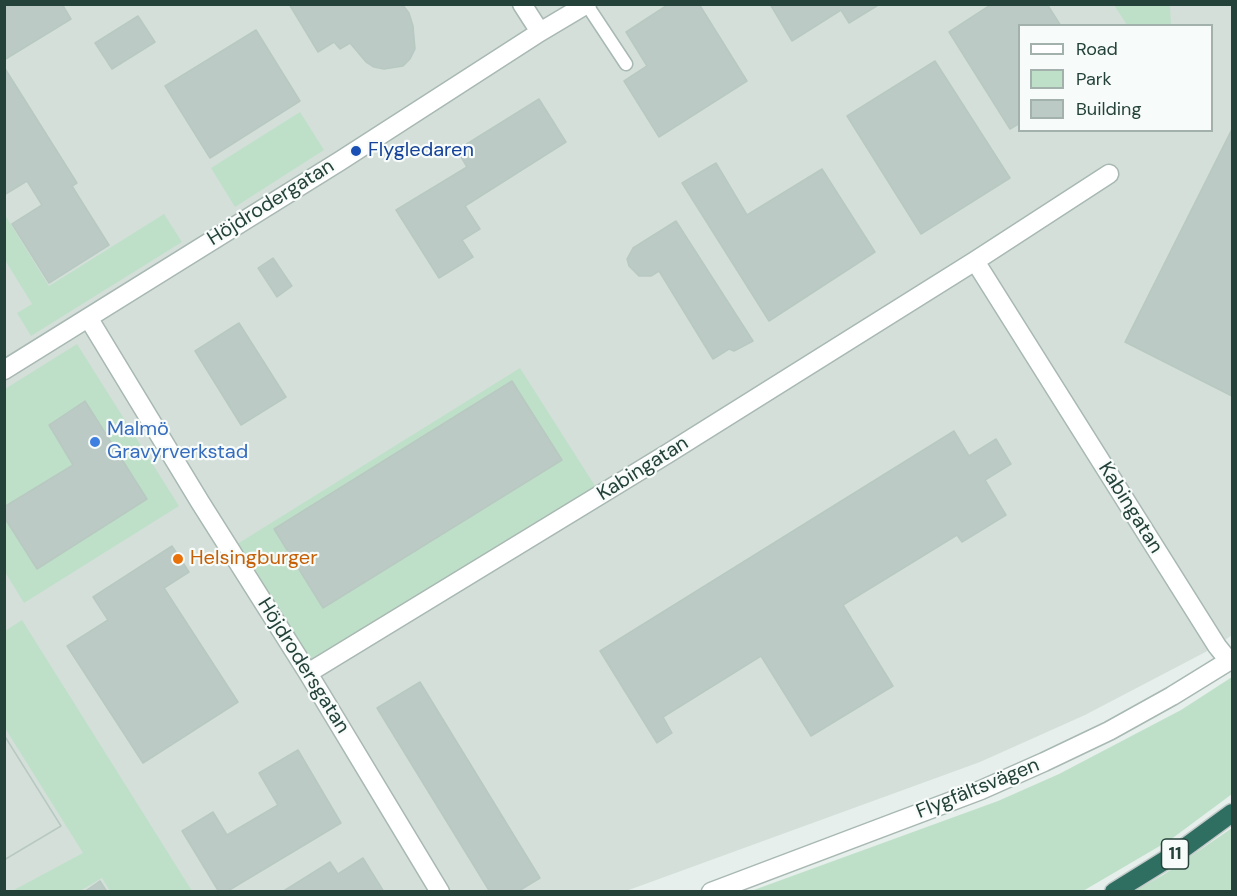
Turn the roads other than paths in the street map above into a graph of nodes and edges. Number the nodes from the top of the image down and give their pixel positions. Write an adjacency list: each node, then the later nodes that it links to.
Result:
1 (522, 4): 3 (street)
2 (587, 4): 3 (street); 4 (lane)
3 (540, 32): 7 (street, Höjdrodergatan)
4 (626, 64)
5 (1109, 174): 6 (street, Kabingatan)
6 (975, 261): 9 (street, Kabingatan); 10 (street, Kabingatan)
7 (89, 319): 8 (street, Höjdrodergatan); 10 (street, Höjdrodersgatan)
8 (4, 370)
9 (1231, 660): 13 (street, Flygfältsvägen)
10 (308, 673): 12 (street, Höjdrodersgatan)
11 (1233, 813): 14 (highway, 11)
12 (440, 891)
13 (711, 891)
14 (1114, 891)

